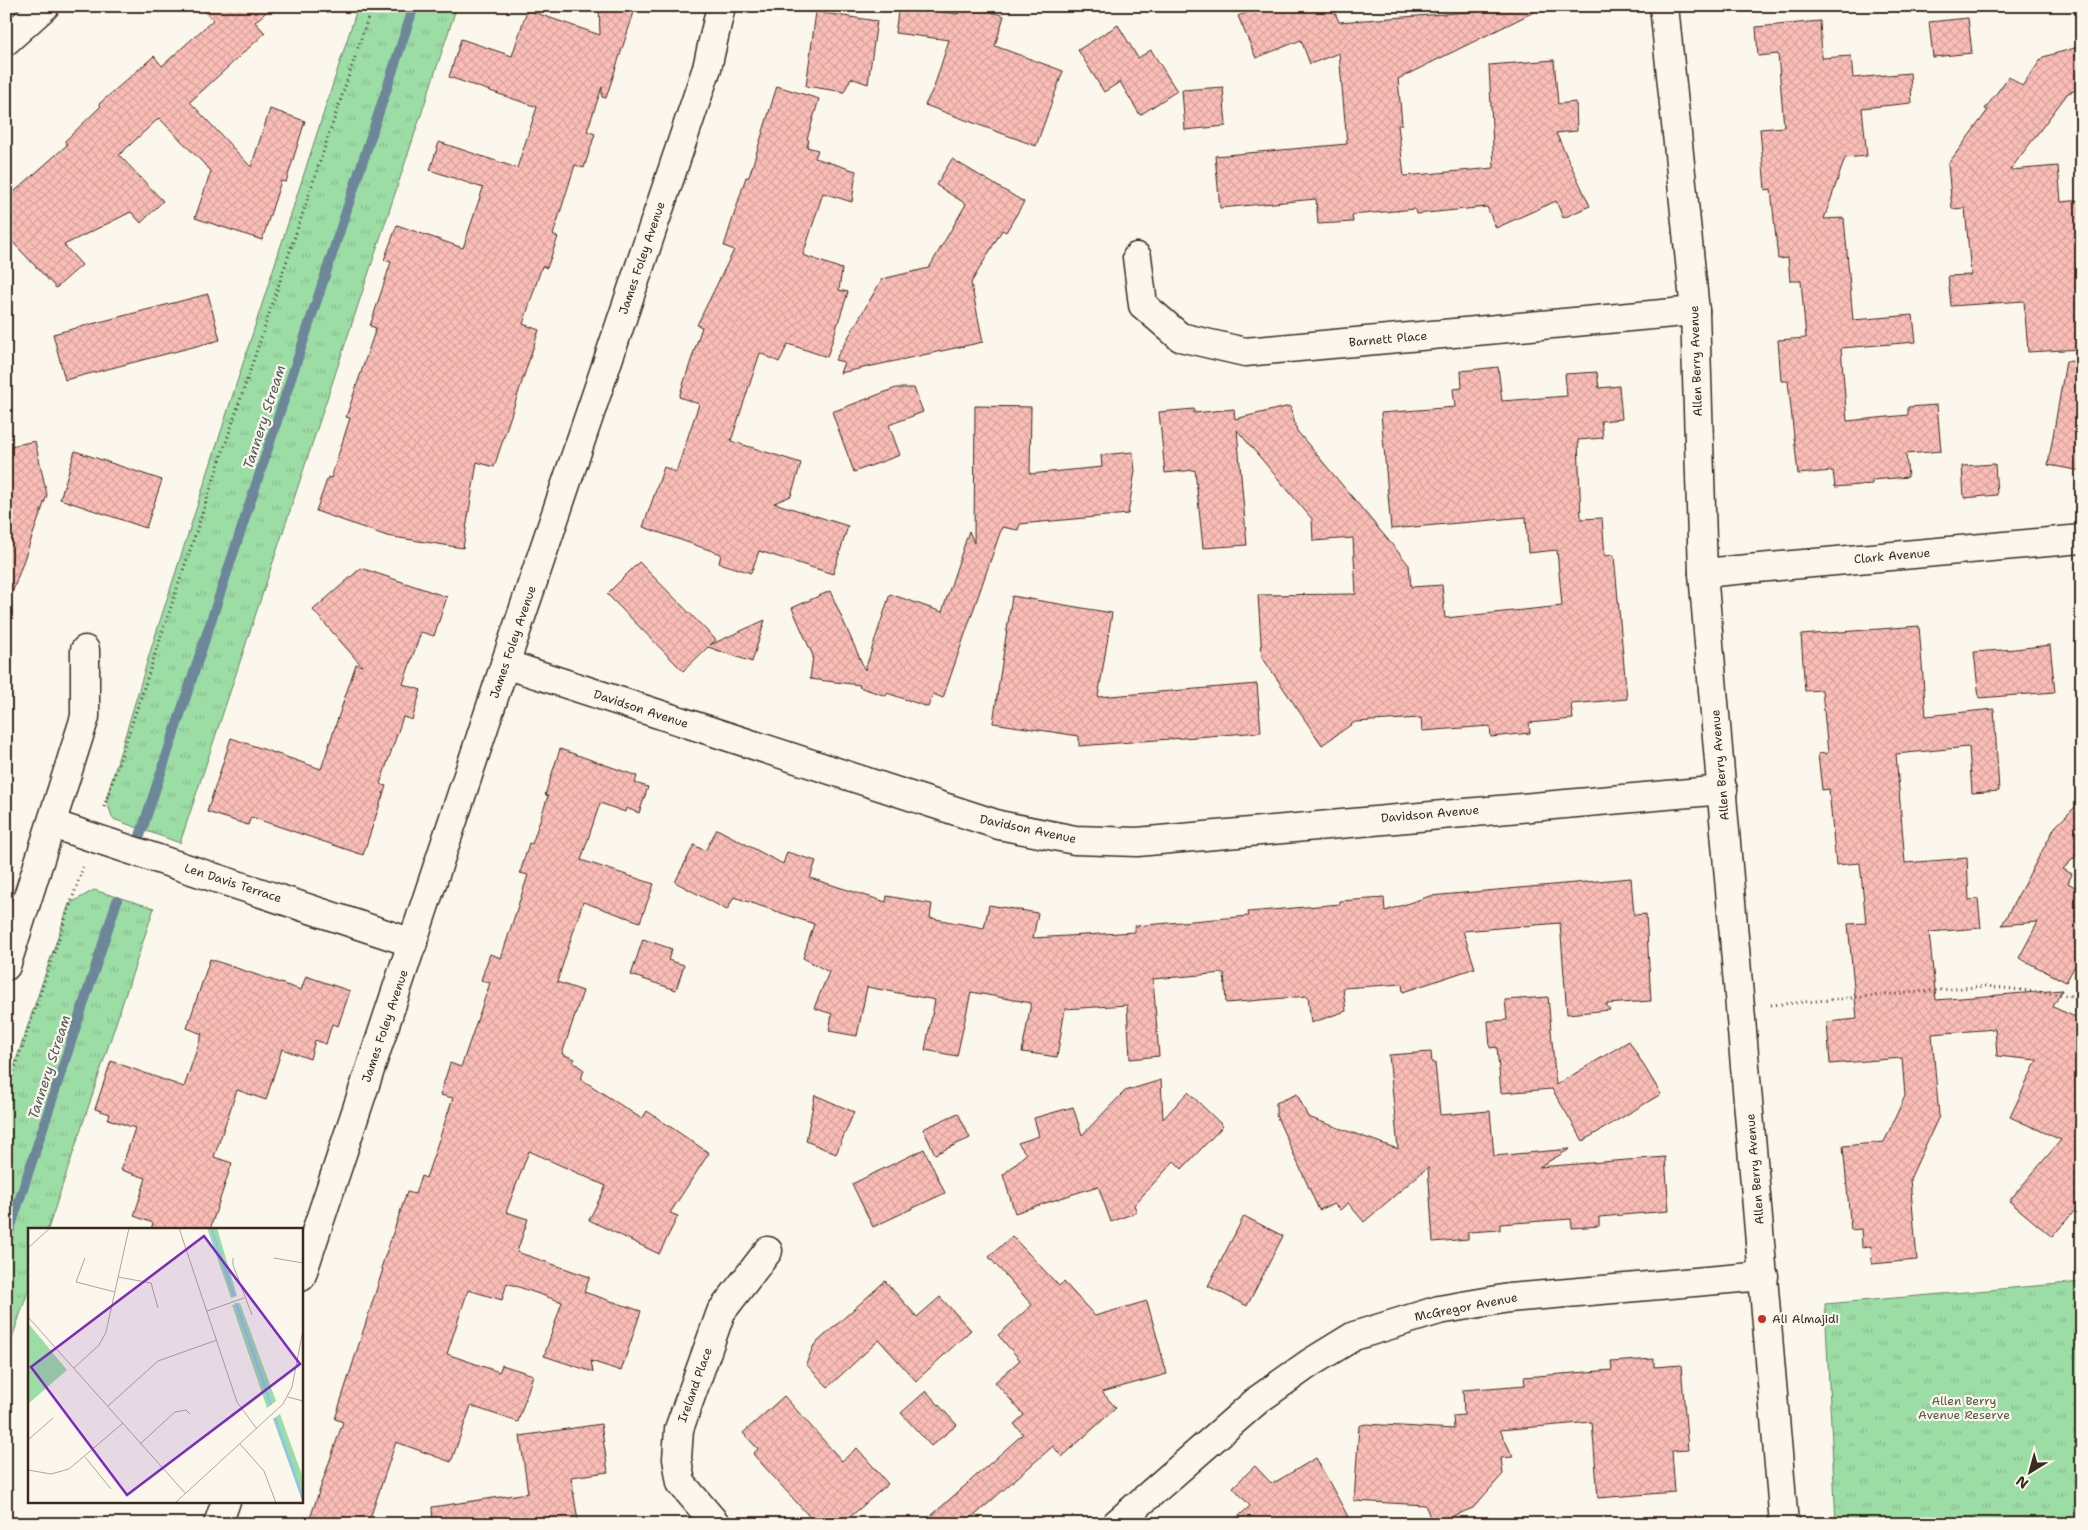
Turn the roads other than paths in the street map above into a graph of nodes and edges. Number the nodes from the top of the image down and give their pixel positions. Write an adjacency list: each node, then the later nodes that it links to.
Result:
1 (45, 6): 4 (street)
2 (721, 6): 10 (street, James Foley Avenue)
3 (1664, 6): 6 (street, Allen Berry Avenue)
4 (6, 41)
5 (1136, 257): 6 (street, Barnett Place)
6 (1695, 311): 8 (street, Allen Berry Avenue)
7 (2082, 540): 8 (street, Clark Avenue)
8 (1703, 573): 11 (street, Allen Berry Avenue)
9 (85, 650): 12 (street)
10 (505, 664): 11 (street, Davidson Avenue); 13 (street, James Foley Avenue)
11 (1723, 790): 17 (street, Allen Berry Avenue)
12 (52, 824): 13 (street, Len Davis Terrace); 14 (street)
13 (413, 943): 16 (street, James Foley Avenue)
14 (6, 966)
15 (768, 1251): 20 (street, Ireland Place)
16 (302, 1274)
17 (1764, 1276): 21 (street, McGregor Avenue); 22 (street, Allen Berry Avenue)
18 (226, 1502): 19 (street)
19 (218, 1524)
20 (716, 1524)
21 (1116, 1524)
22 (1784, 1524)

